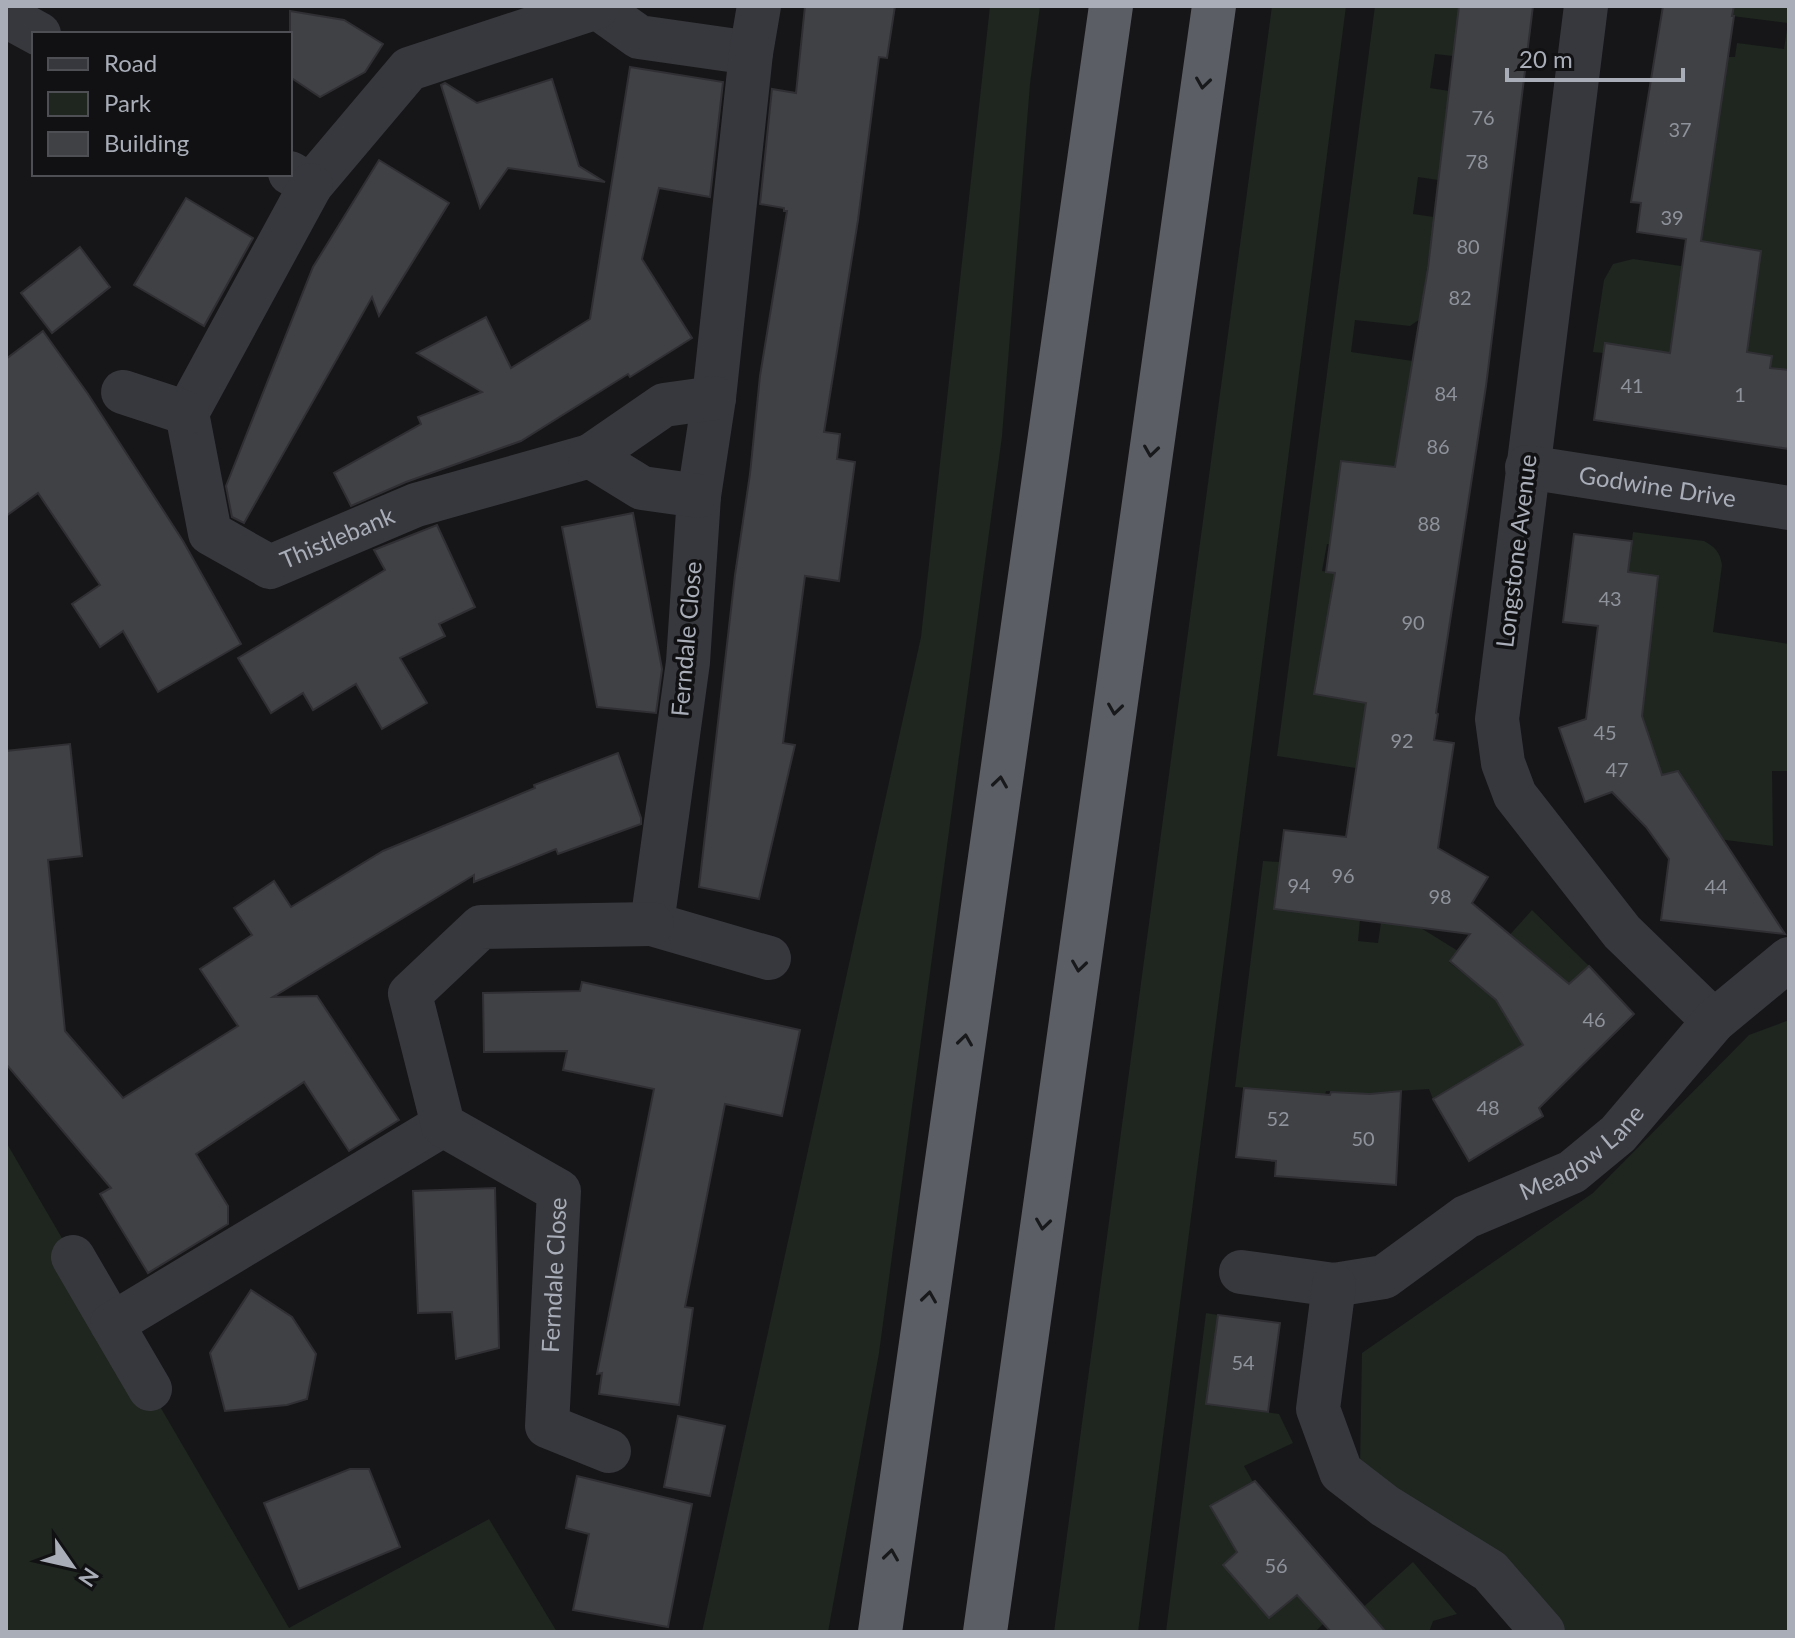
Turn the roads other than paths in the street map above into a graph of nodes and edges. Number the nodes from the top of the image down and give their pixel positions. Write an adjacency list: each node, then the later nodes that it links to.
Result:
1 (55, 6): 9 (street)
2 (759, 6): 10 (street, Ferndale Close)
3 (1111, 6): 30 (highway, one-way to 3)
4 (1214, 6): 31 (highway, one-way to 31)
5 (1586, 6): 16 (street, Longstone Avenue)
6 (598, 7): 10 (street); 11 (street)
7 (6, 16): 8 (street)
8 (35, 32)
9 (47, 32)
10 (751, 53): 13 (street, Ferndale Close)
11 (301, 179): 14 (street)
12 (123, 392): 14 (street)
13 (714, 398): 15 (street); 17 (street, Ferndale Close)
14 (187, 413): 15 (street, Thistlebank)
15 (590, 456): 17 (street)
16 (1527, 467): 18 (street, Godwine Drive); 22 (street, Longstone Avenue)
17 (699, 496): 19 (street, Ferndale Close)
18 (1789, 508)
19 (652, 924): 20 (street); 23 (street)
20 (769, 958)
21 (1789, 959): 22 (street, Meadow Lane)
22 (1714, 1021): 26 (street, Meadow Lane)
23 (443, 1125): 27 (street); 29 (street, Ferndale Close)
24 (73, 1257): 27 (street)
25 (1241, 1272): 26 (street, Meadow Lane)
26 (1334, 1285): 32 (street)
27 (112, 1324): 28 (street)
28 (150, 1389)
29 (609, 1451)
30 (880, 1632)
31 (985, 1632)
32 (1543, 1632)

